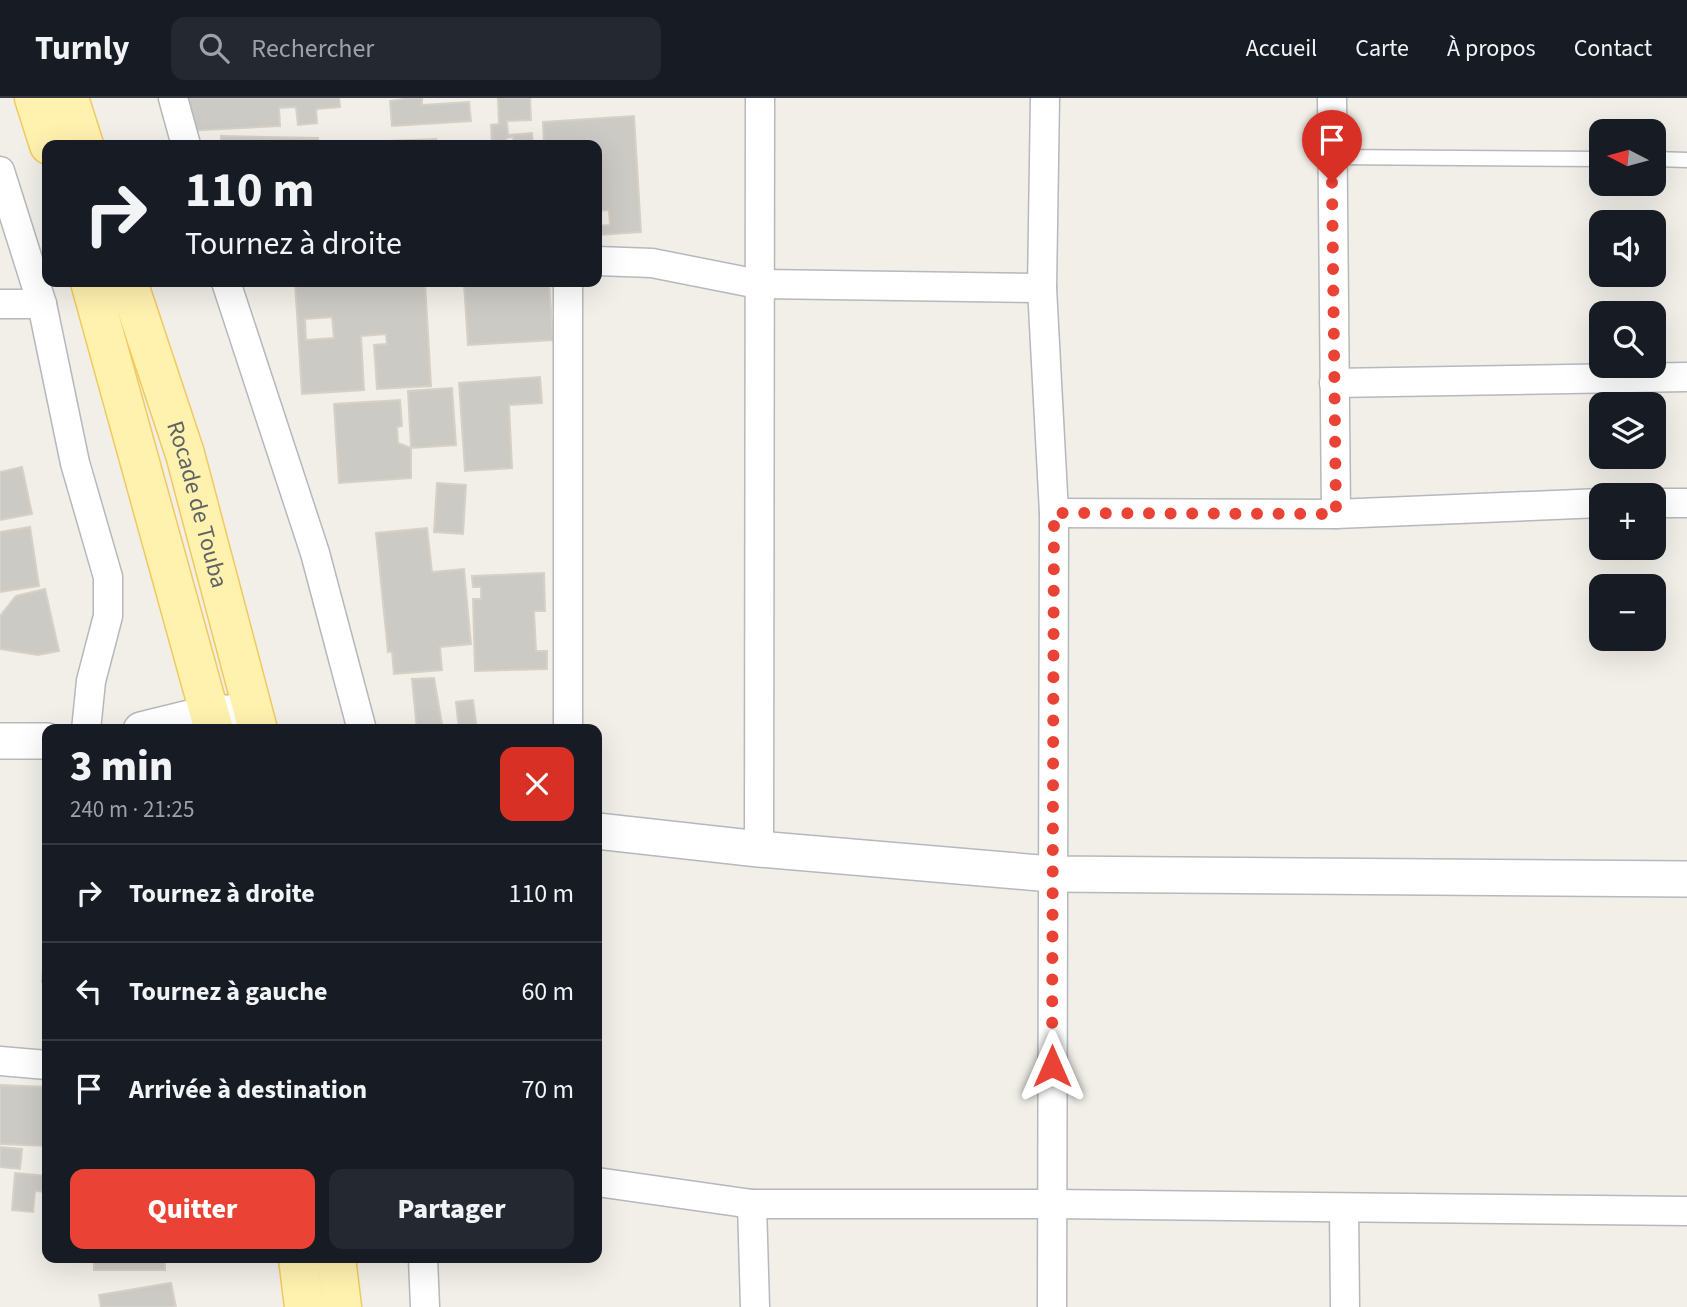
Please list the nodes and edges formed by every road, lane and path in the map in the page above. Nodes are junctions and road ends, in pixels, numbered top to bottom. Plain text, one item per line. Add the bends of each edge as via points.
1 (34, 98) edge
2 (69, 98) edge
3 (173, 98) edge
4 (760, 98) edge
5 (1045, 98) edge
6 (1332, 98) edge
7 (47, 140) edge
8 (82, 140) edge
9 (185, 140) edge
10 (1332, 157) junction
11 (1589, 159) edge
12 (1666, 159) edge
13 (1687, 160) edge
14 (0, 171) edge
15 (602, 261) edge
16 (758, 284) junction
17 (91, 287) edge
18 (130, 287) edge
19 (228, 287) edge
20 (568, 287) edge
21 (1042, 288) junction
22 (42, 303) junction
23 (0, 304) edge
24 (1687, 377) edge
25 (1334, 383) junction
26 (1687, 502) edge
27 (1589, 503) edge
28 (1666, 503) edge
29 (1054, 513) junction
30 (1336, 514) junction
31 (212, 722) edge
32 (256, 722) edge
33 (87, 724) edge
34 (194, 724) edge
35 (360, 724) edge
36 (568, 724) edge
37 (0, 741) edge
38 (42, 741) edge
39 (602, 832) edge
40 (760, 849) junction
41 (1051, 874) junction
42 (1687, 879) edge
43 (0, 1061) edge
44 (42, 1065) edge
45 (602, 1183) edge
46 (1052, 1203) junction
47 (752, 1204) junction
48 (1343, 1209) junction
49 (1687, 1211) edge
50 (299, 1263) edge
51 (337, 1263) edge
52 (423, 1263) edge
53 (303, 1307) edge
54 (342, 1307) edge
55 (425, 1307) edge
56 (755, 1307) edge
57 (1052, 1307) edge
58 (1345, 1307) edge

1 - 7 main road
2 - 8 main road
3 - 9 street
4 - 16 street
5 - 21 street
6 - 10 street
10 - 11 lane
10 - 25 street
12 - 13 lane
14 - 22 street
15 - 16 street via 652,263
16 - 21 street
16 - 40 street
17 - 31 main road, Rocade de Touba
18 - 32 main road, Rocade de Touba via 185,454
19 - 35 street via 315,553
20 - 36 street
21 - 29 street
22 - 23 street
22 - 33 street via 75,463 110,588
24 - 25 street
25 - 30 street
26 - 28 street
27 - 30 street
29 - 30 street
29 - 41 street
31 - 32 street
31 - 34 street
37 - 38 street
39 - 40 street
40 - 41 street
41 - 42 street
41 - 46 street
43 - 44 street
45 - 47 street
46 - 47 street
46 - 48 street
46 - 57 street
47 - 56 street
48 - 49 street
48 - 58 street
50 - 53 main road
51 - 54 main road
52 - 55 street

